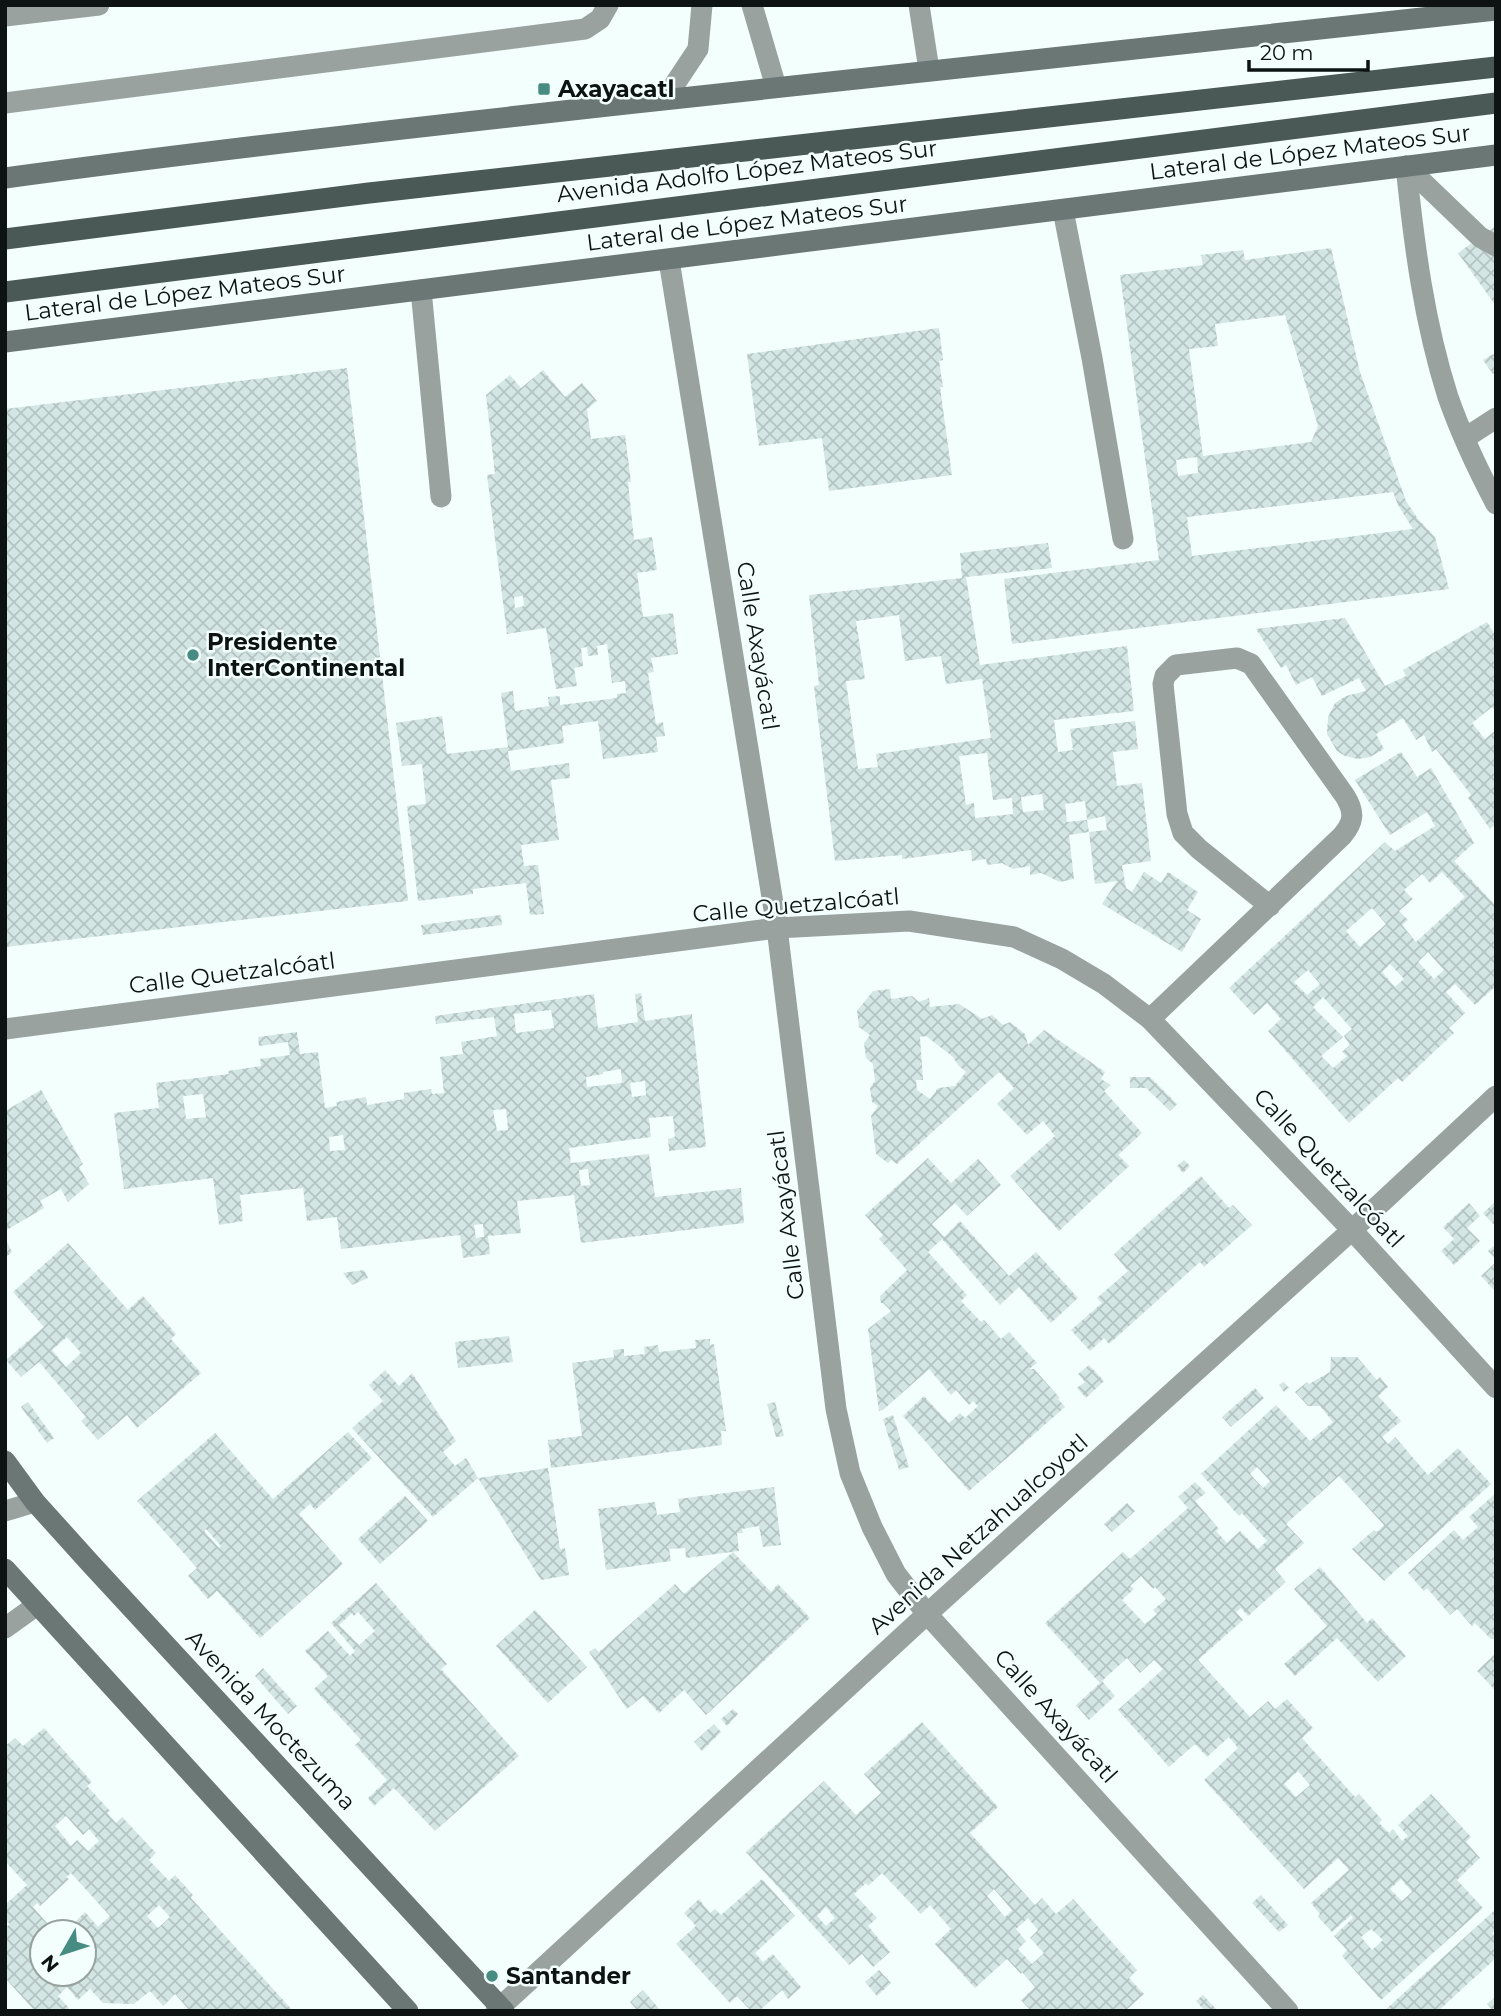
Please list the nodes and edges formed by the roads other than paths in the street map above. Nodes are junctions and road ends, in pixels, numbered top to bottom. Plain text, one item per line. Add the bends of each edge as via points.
1 (99, 5) edge
2 (608, 5) edge
3 (702, 5) edge
4 (752, 5) edge
5 (919, 5) edge
6 (71, 7) edge
7 (1457, 10) edge
8 (1496, 10) edge
9 (5, 16) edge
10 (1496, 67) edge
11 (929, 70) junction
12 (776, 87) junction
13 (665, 99) junction
14 (5, 103) edge
15 (1496, 103) edge
16 (1496, 155) edge
17 (1406, 166) junction
18 (5, 178) edge
19 (1063, 210) junction
20 (5, 239) edge
21 (1496, 246) edge
22 (669, 260) junction
23 (421, 290) junction
24 (5, 292) edge
25 (5, 342) edge
26 (1496, 418) edge
27 (1465, 438) junction
28 (441, 497) dead end
29 (1496, 505) edge
30 (1124, 539) dead end
31 (1270, 906) junction
32 (778, 928) junction
33 (1150, 1019) junction
34 (5, 1029) edge
35 (1496, 1097) edge
36 (1352, 1230) junction
37 (1496, 1388) edge
38 (5, 1461) edge
39 (35, 1502) junction
40 (5, 1511) edge
41 (5, 1569) edge
42 (37, 1605) junction
43 (927, 1614) junction
44 (5, 1628) edge
45 (500, 2009) edge
46 (408, 2011) edge
47 (1288, 2011) edge

1 - 6 street
2 - 14 street via 600,19 586,29
3 - 13 street via 698,49
4 - 12 street
5 - 11 street
6 - 9 street
7 - 8 main road
7 - 11 main road
10 - 20 main road, Avenida Adolfo López Mateos Sur via 369,193
11 - 12 main road
12 - 13 main road
13 - 18 main road
15 - 24 main road, Avenida Adolfo López Mateos Sur
16 - 17 main road, Lateral de López Mateos Sur
17 - 19 main road, Lateral de López Mateos Sur
17 - 21 street via 1480,237
17 - 27 street via 1428,320 1448,398
19 - 22 main road, Lateral de López Mateos Sur
19 - 30 street
22 - 23 main road, Lateral de López Mateos Sur
22 - 32 street, Calle Axayácatl
23 - 25 main road, Lateral de López Mateos Sur
23 - 28 street
26 - 27 street
27 - 29 street
31 - 31 street via 1342,836 1354,816 1351,806 1251,664 1237,658 1176,665 1163,684 1183,834
31 - 33 street
32 - 33 street, Calle Quetzalcóatl via 909,920 1014,937 1083,971
32 - 34 street, Calle Quetzalcóatl
32 - 43 street, Calle Axayácatl via 836,1409 850,1473 872,1527 896,1574
33 - 36 street, Calle Quetzalcóatl
35 - 36 street, Avenida Netzahualcoyotl
36 - 37 street, Calle Quetzalcóatl
36 - 43 street, Avenida Netzahualcoyotl
38 - 39 main road, Avenida Moctezuma
39 - 40 street
39 - 45 main road, Avenida Moctezuma
41 - 42 main road
42 - 44 street
42 - 46 main road
43 - 45 street, Avenida Netzahualcoyotl
43 - 47 street, Calle Axayácatl

